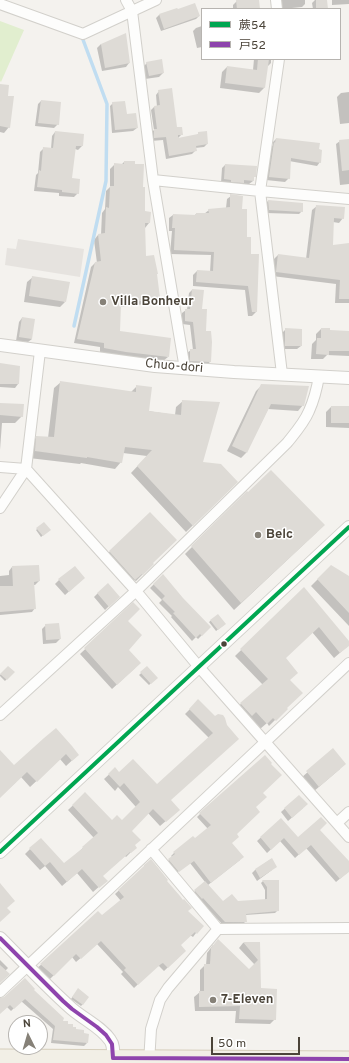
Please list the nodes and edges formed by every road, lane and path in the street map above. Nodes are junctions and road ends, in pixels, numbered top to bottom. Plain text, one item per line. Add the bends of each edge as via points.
1 (126, 0) edge
2 (156, 0) edge
3 (0, 4) edge
4 (132, 11) junction
5 (279, 60) edge
6 (153, 180) junction
7 (260, 191) junction
8 (349, 200) edge
9 (0, 346) edge
10 (40, 351) junction
11 (185, 369) junction
12 (282, 374) junction
13 (320, 376) junction
14 (349, 378) edge
15 (0, 467) edge
16 (26, 469) junction
17 (0, 508) edge
18 (349, 527) edge
19 (136, 591) junction
20 (349, 663) edge
21 (199, 667) junction
22 (0, 700) edge
23 (3, 712) edge
24 (265, 742) junction
25 (349, 812) edge
26 (337, 823) junction
27 (349, 837) edge
28 (151, 849) junction
29 (0, 852) edge
30 (218, 928) junction
31 (349, 928) edge
32 (0, 938) edge
33 (27, 966) junction
34 (0, 992) edge
35 (0, 1057) edge
36 (113, 1058) junction
37 (349, 1059) edge
38 (149, 1060) edge

1 - 4 street
2 - 4 street
3 - 4 street via 84,34
4 - 6 street
5 - 7 street
6 - 7 street
6 - 11 street
7 - 8 street
7 - 12 street
9 - 10 street, Chuo-dori
10 - 11 street, Chuo-dori
10 - 16 street
11 - 12 street, Chuo-dori
12 - 13 street, Chuo-dori
13 - 14 street, Chuo-dori
13 - 19 street via 309,412 287,443
15 - 16 street
16 - 17 street
16 - 19 street
18 - 21 street
19 - 21 street
19 - 23 street
20 - 24 street
21 - 24 street
21 - 29 street
22 - 23 street
24 - 26 street
24 - 28 street
25 - 26 street
26 - 27 street
28 - 30 street
28 - 33 street
30 - 31 street
30 - 38 street via 160,1000 151,1029
32 - 33 street
33 - 34 street
33 - 36 street via 48,988 104,1032 112,1042
35 - 36 main road
36 - 38 main road
37 - 38 main road

